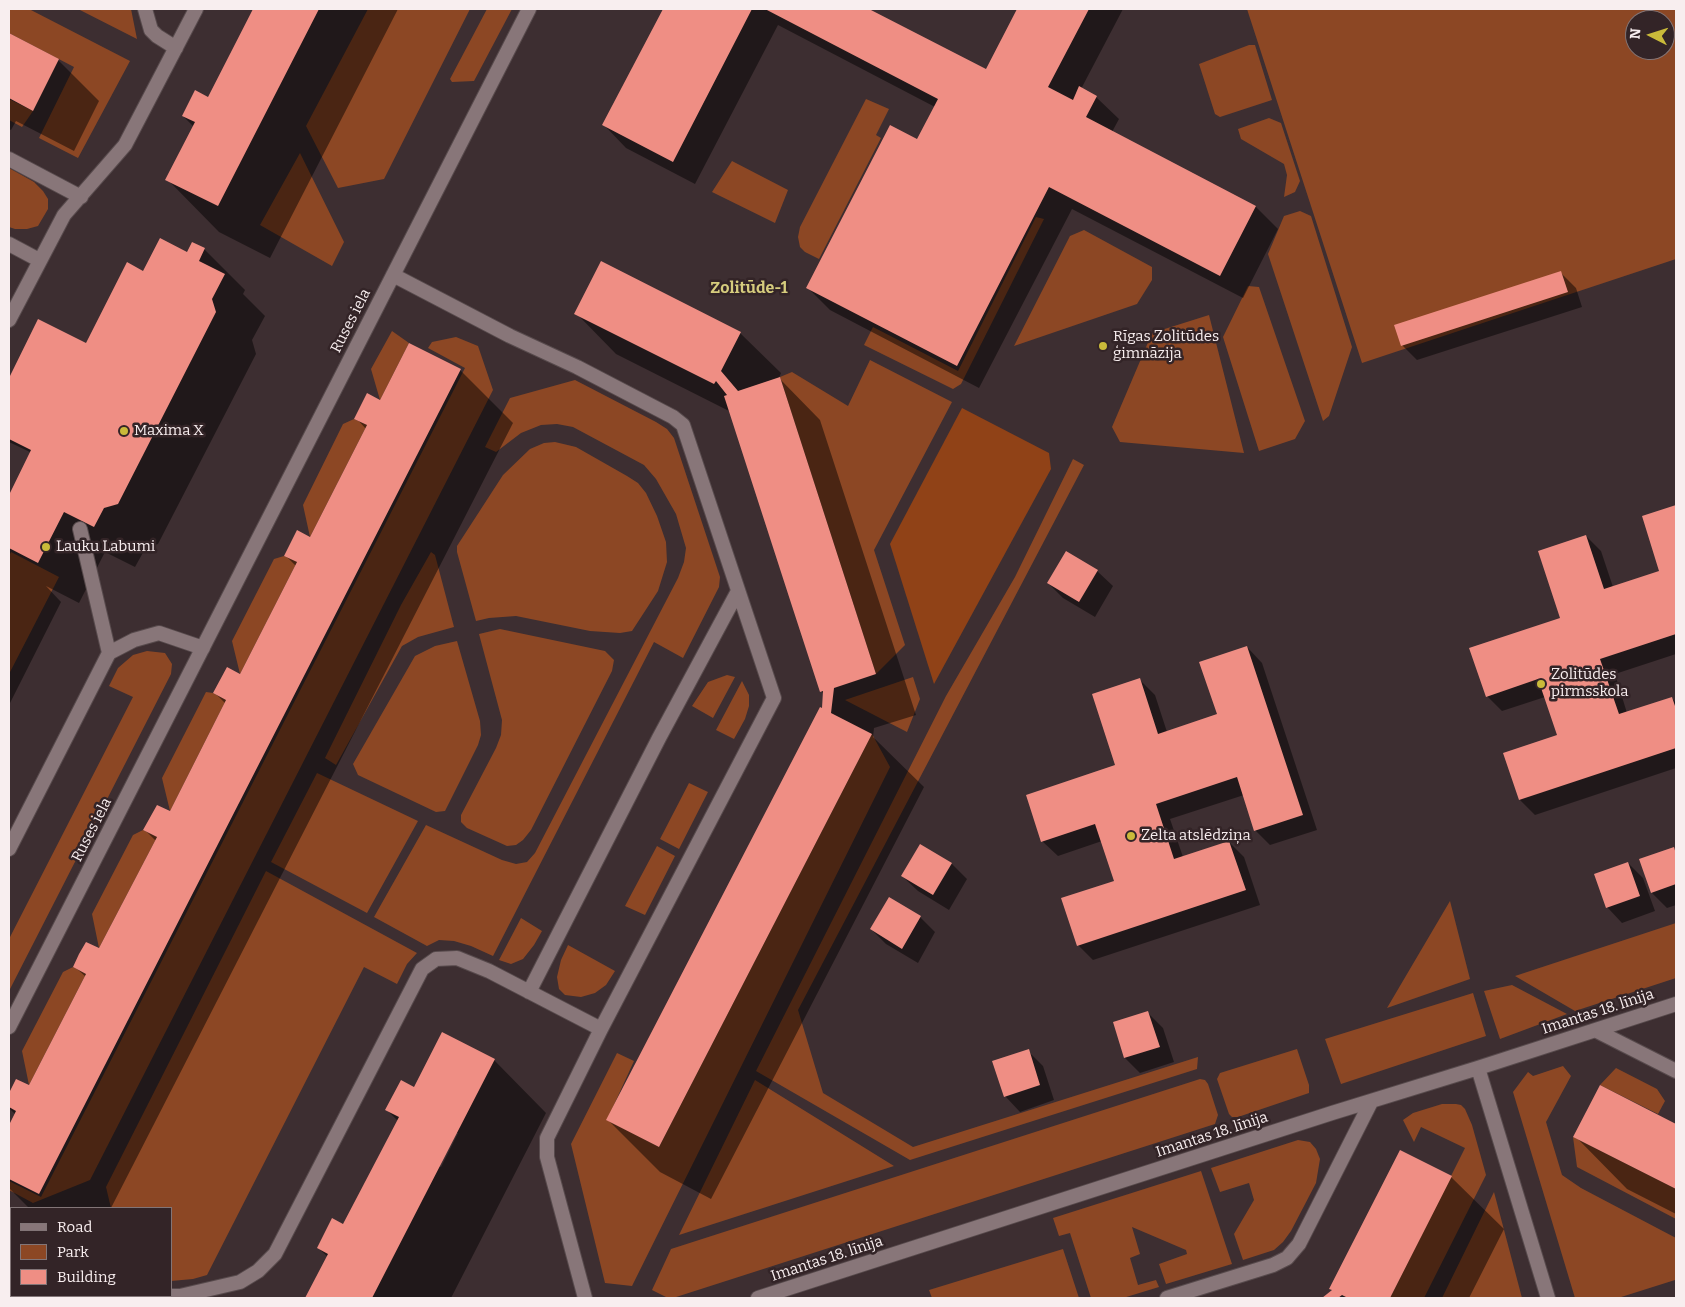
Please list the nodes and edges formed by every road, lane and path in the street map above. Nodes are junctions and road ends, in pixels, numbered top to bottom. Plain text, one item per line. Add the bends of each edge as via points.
1 (145, 9) edge
2 (196, 9) edge
3 (529, 9) edge
4 (176, 48) junction
5 (9, 159) edge
6 (81, 197) junction
7 (9, 244) edge
8 (39, 260) junction
9 (393, 275) junction
10 (9, 320) edge
11 (80, 529) dead end
12 (738, 591) junction
13 (203, 648) junction
14 (109, 653) junction
15 (9, 848) edge
16 (529, 992) junction
17 (1676, 1004) edge
18 (9, 1027) edge
19 (601, 1029) junction
20 (1596, 1031) junction
21 (1478, 1068) junction
22 (1676, 1071) edge
23 (1371, 1102) junction
24 (172, 1296) edge
25 (585, 1298) edge
26 (758, 1298) edge
27 (1167, 1298) edge
28 (1548, 1298) edge

1 - 4 street via 151,30
2 - 4 street
3 - 9 street, Ruses iela
4 - 6 street via 126,145
5 - 6 street
6 - 8 street via 64,215
7 - 8 street
8 - 10 street
9 - 12 street via 577,367 683,425
9 - 13 street, Ruses iela
11 - 14 street
12 - 16 street
12 - 19 street via 774,698
13 - 14 street via 160,633 134,640
13 - 18 street, Ruses iela
14 - 15 street
16 - 19 street
16 - 24 street via 457,958 436,959 422,969 275,1254 258,1271 240,1282
17 - 20 street, Imantas 18. līnija
19 - 25 street via 550,1128 546,1147
20 - 21 street, Imantas 18. līnija
20 - 22 street
21 - 23 street, Imantas 18. līnija
21 - 28 street
23 - 26 street, Imantas 18. līnija
23 - 27 street via 1299,1244 1288,1258

